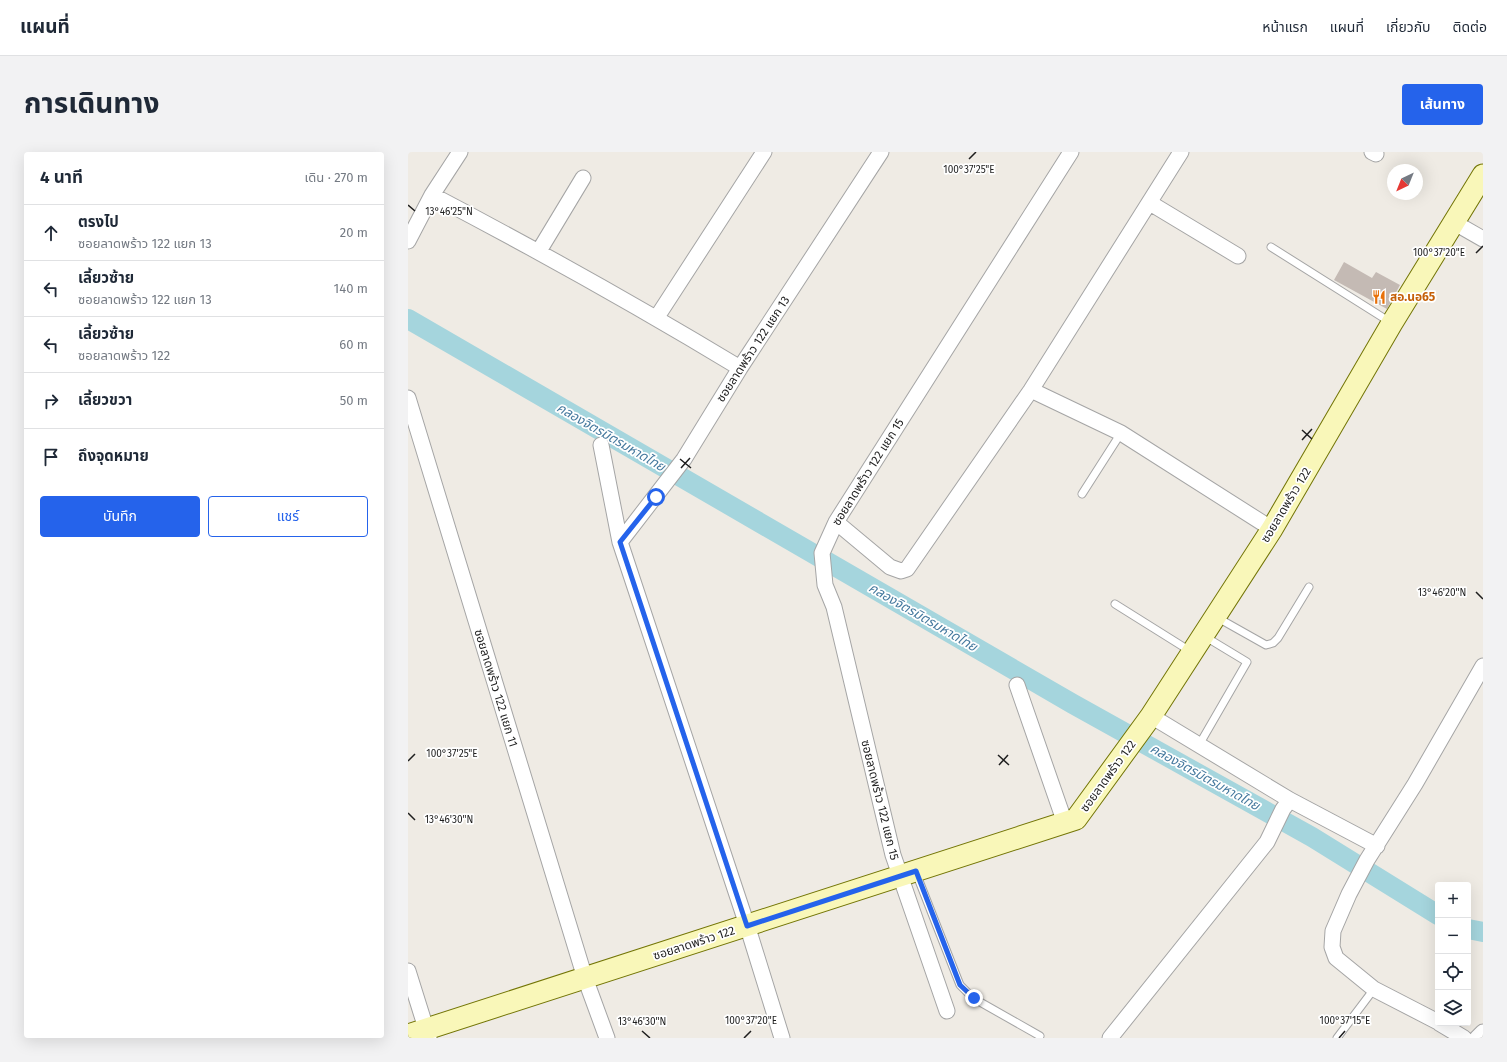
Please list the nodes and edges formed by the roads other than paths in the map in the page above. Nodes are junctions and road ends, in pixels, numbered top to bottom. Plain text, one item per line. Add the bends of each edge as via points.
1 (460, 152) edge
2 (764, 152) edge
3 (882, 152) edge
4 (1071, 152) edge
5 (1181, 152) edge
6 (1483, 175) edge
7 (583, 178) dead end
8 (432, 195) junction
9 (1150, 203) junction
10 (1455, 223) junction
11 (410, 233) edge
12 (1483, 239) edge
13 (1271, 247) dead end
14 (540, 251) junction
15 (1238, 256) dead end
16 (657, 317) junction
17 (1392, 323) junction
18 (740, 368) junction
19 (1031, 390) junction
20 (408, 398) edge
21 (1122, 433) junction
22 (601, 445) dead end
23 (1082, 494) dead end
24 (836, 522) junction
25 (1272, 529) junction
26 (620, 542) junction
27 (1309, 587) dead end
28 (1115, 604) dead end
29 (1216, 617) junction
30 (1199, 645) junction
31 (1483, 666) edge
32 (1017, 685) dead end
33 (1151, 716) junction
34 (1199, 745) junction
35 (1286, 804) junction
36 (1065, 823) junction
37 (1377, 846) junction
38 (908, 874) junction
39 (747, 926) junction
40 (408, 971) edge
41 (584, 978) junction
42 (1374, 989) junction
43 (947, 1011) dead end
44 (1435, 1021) edge
45 (1443, 1026) edge
46 (1483, 1032) edge
47 (421, 1034) edge
48 (1040, 1036) dead end
49 (607, 1038) edge
50 (782, 1038) edge
51 (1110, 1038) edge
52 (1337, 1038) edge
53 (1464, 1038) edge
54 (1478, 1038) edge

1 - 8 street
2 - 16 street
3 - 18 street, ซอยลาดพร้าว 122 แยก 13
4 - 24 street, ซอยลาดพร้าว 122 แยก 15
5 - 9 street
6 - 10 street, ซอยลาดพร้าว 122
7 - 14 street
8 - 11 street
8 - 14 street
9 - 15 street
9 - 19 street
10 - 12 street
10 - 17 street, ซอยลาดพร้าว 122
13 - 17 lane
14 - 16 street
16 - 18 street
17 - 25 street, ซอยลาดพร้าว 122
18 - 26 street, ซอยลาดพร้าว 122 แยก 13 via 684,459
19 - 21 street
19 - 24 street via 907,569 901,571 890,567
20 - 41 street, ซอยลาดพร้าว 122 แยก 11
21 - 23 lane
21 - 25 street
22 - 26 street
24 - 38 street, ซอยลาดพร้าว 122 แยก 15 via 822,553 825,585 834,607 891,848
25 - 29 street, ซอยลาดพร้าว 122
26 - 39 street
27 - 29 lane via 1273,643 1266,645
28 - 30 lane
29 - 30 street, ซอยลาดพร้าว 122
30 - 33 street, ซอยลาดพร้าว 122
30 - 34 lane via 1247,662
31 - 37 street
32 - 36 street
33 - 34 street
33 - 36 street, ซอยลาดพร้าว 122 via 1076,820
34 - 35 street
35 - 37 street
35 - 51 street via 1267,842
36 - 38 street, ซอยลาดพร้าว 122
37 - 42 street via 1349,894 1333,931 1332,948 1336,958
38 - 39 street, ซอยลาดพร้าว 122
38 - 43 street, ซอยลาดพร้าว 122 แยก 15
38 - 48 lane via 960,985 974,998
39 - 41 street, ซอยลาดพร้าว 122
39 - 50 street
40 - 47 street
41 - 47 street, ซอยลาดพร้าว 122
41 - 49 street, ซอยลาดพร้าว 122 แยก 11
42 - 44 street
42 - 52 lane
45 - 53 street
46 - 54 street

